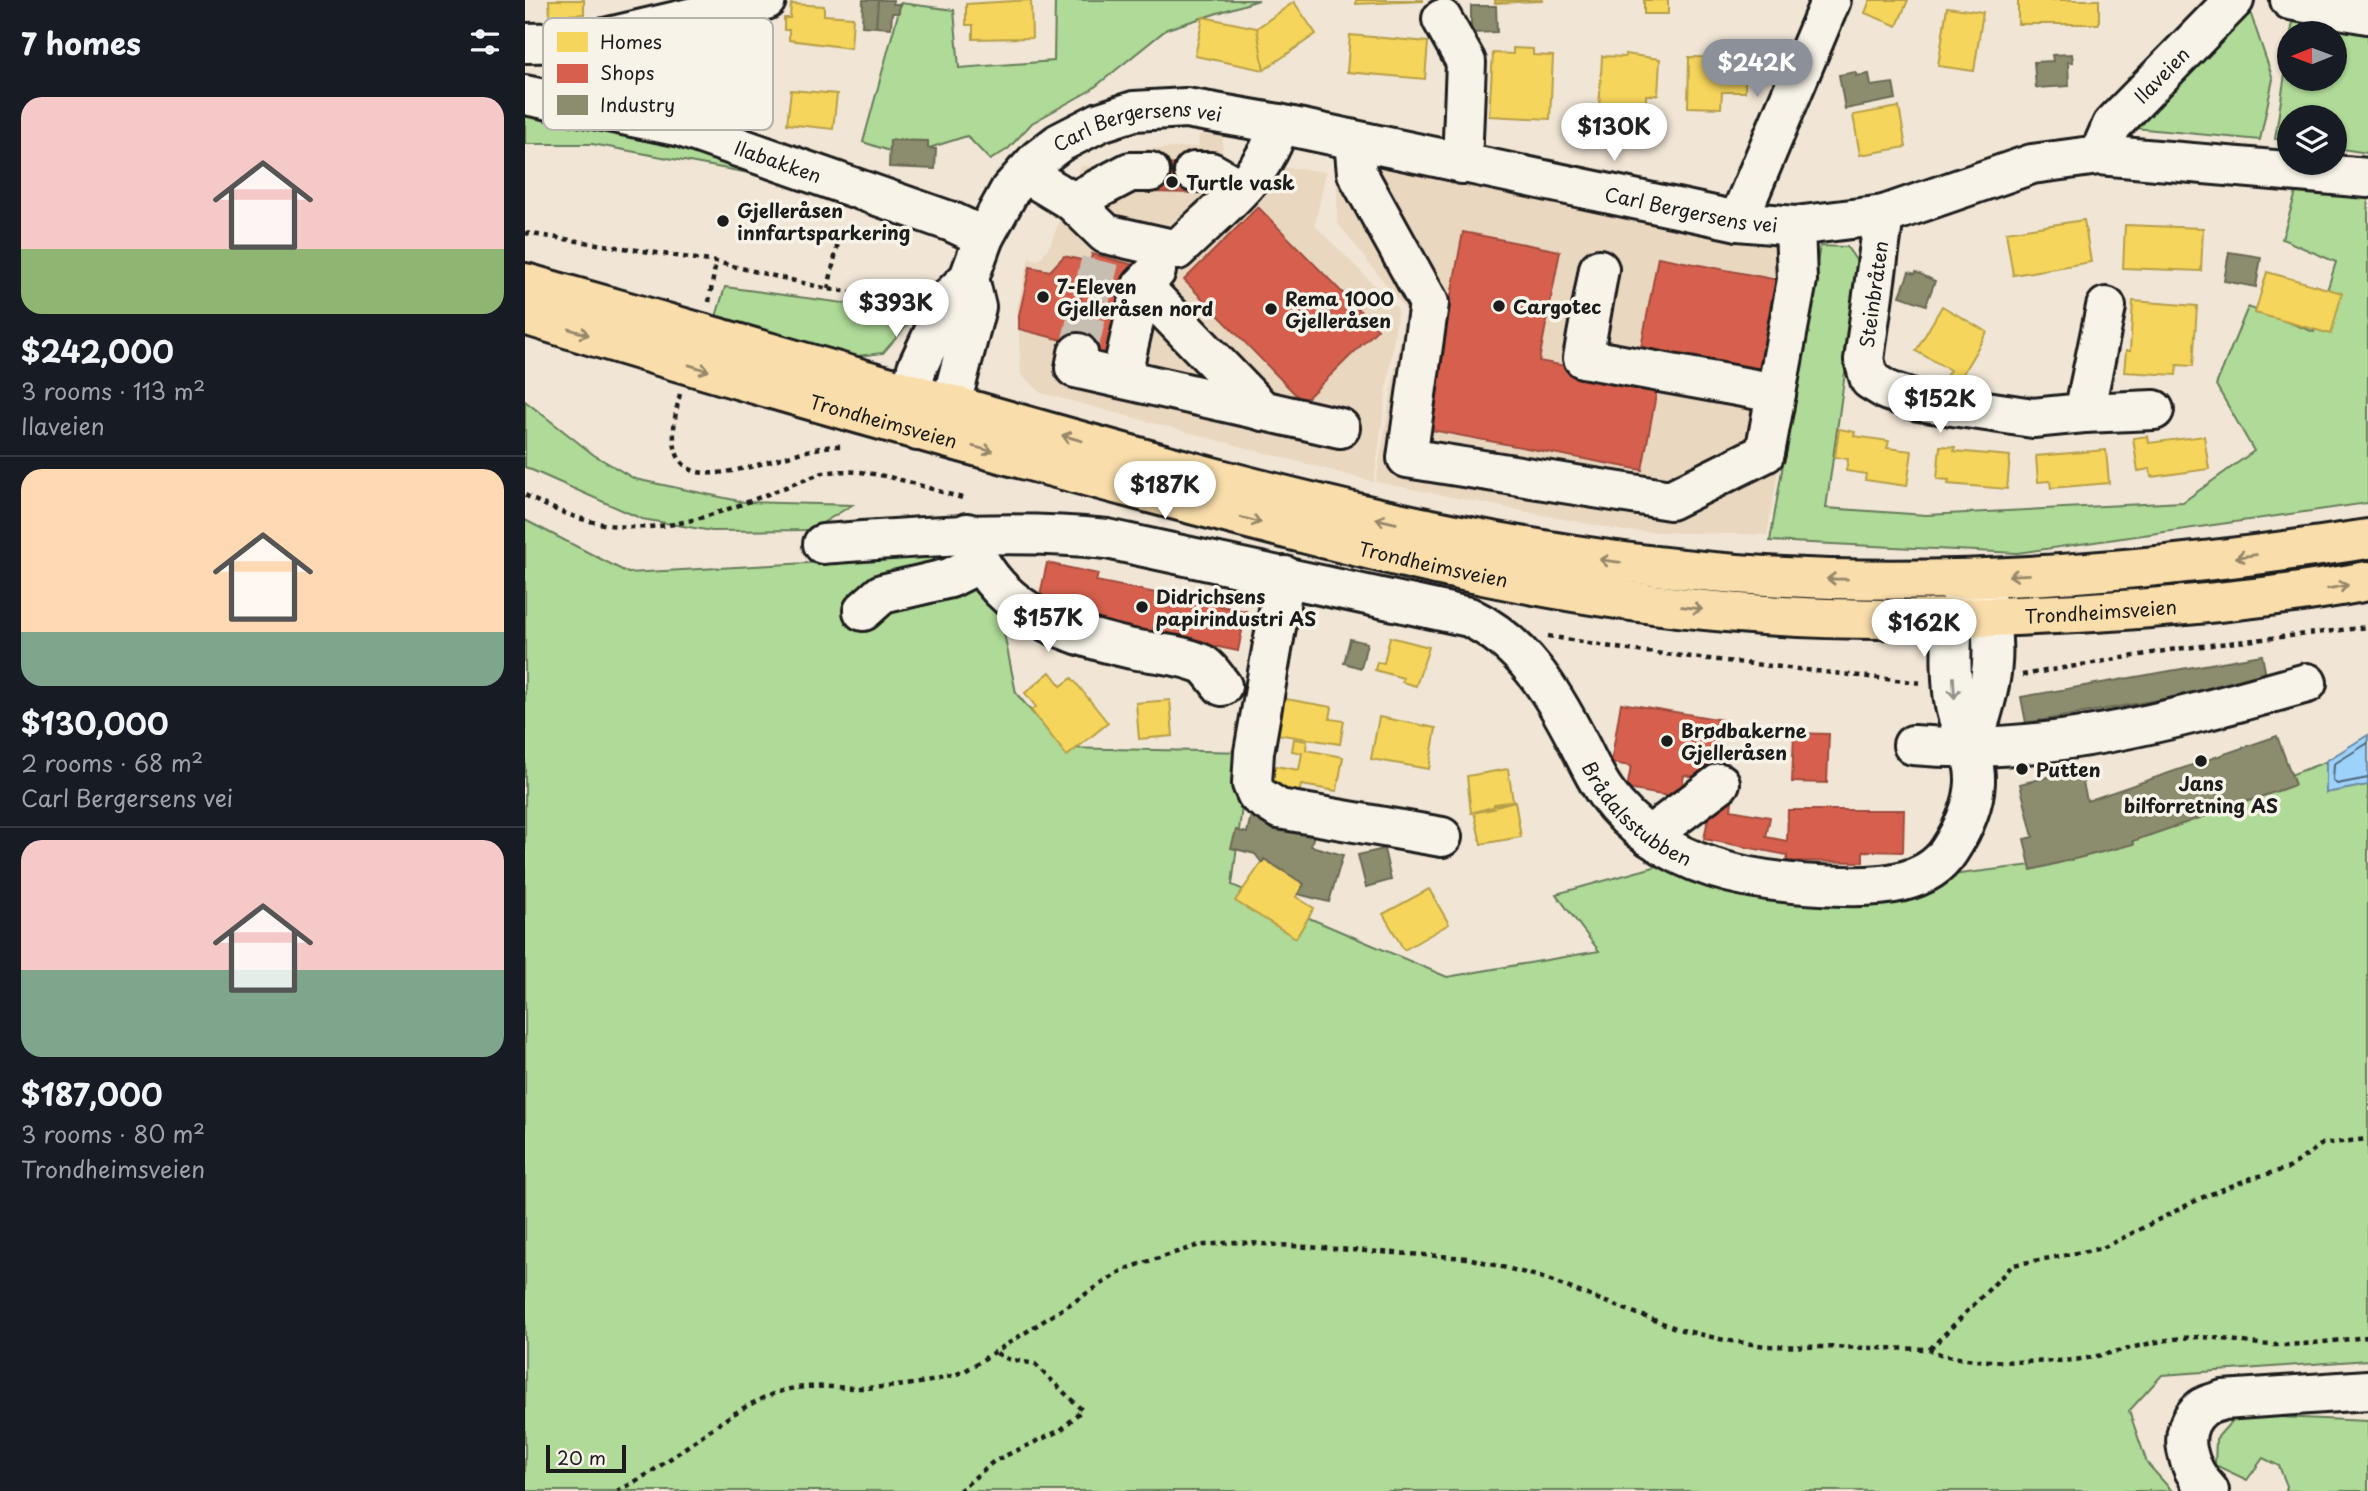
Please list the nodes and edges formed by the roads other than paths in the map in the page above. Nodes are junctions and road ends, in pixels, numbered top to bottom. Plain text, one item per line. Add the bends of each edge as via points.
1 (766, 0) edge
2 (1831, 0) edge
3 (2234, 0) edge
4 (2290, 0) edge
5 (2368, 15) edge
6 (690, 18) edge
7 (1442, 19) dead end
8 (525, 43) edge
9 (543, 43) edge
10 (525, 95) edge
11 (543, 99) edge
12 (1279, 124) junction
13 (690, 130) edge
14 (1354, 141) junction
15 (2099, 155) junction
16 (1462, 164) junction
17 (1140, 172) dead end
18 (1025, 173) junction
19 (2368, 178) edge
20 (1073, 202) junction
21 (1884, 215) junction
22 (1738, 221) junction
23 (1795, 226) junction
24 (984, 237) junction
25 (1177, 250) junction
26 (1599, 269) dead end
27 (525, 283) edge
28 (1142, 286) junction
29 (958, 291) junction
30 (2106, 307) dead end
31 (525, 315) edge
32 (1079, 353) dead end
33 (1121, 378) junction
34 (911, 392) junction
35 (1776, 393) junction
36 (951, 404) junction
37 (2154, 410) dead end
38 (1263, 411) junction
39 (2084, 413) junction
40 (1340, 428) dead end
41 (918, 431) junction
42 (2368, 539) edge
43 (824, 544) dead end
44 (972, 548) junction
45 (1285, 576) junction
46 (1979, 578) junction
47 (2368, 581) edge
48 (863, 611) dead end
49 (1992, 617) junction
50 (1954, 619) junction
51 (2308, 683) dead end
52 (1222, 686) dead end
53 (1913, 745) dead end
54 (1970, 749) junction
55 (1720, 783) dead end
56 (1649, 836) junction
57 (1442, 837) dead end
58 (2368, 1390) edge
59 (2209, 1491) edge

1 - 6 street
2 - 22 street
3 - 15 street, Ilaveien via 2112,125
4 - 5 street
7 - 16 street via 1466,62
8 - 9 street
10 - 11 street, Ilabakken
12 - 14 street, Carl Bergersens vei
12 - 18 street, Carl Bergersens vei via 1186,108 1135,111 1078,132
12 - 25 street via 1274,145 1260,169 1215,178
13 - 24 street, Ilabakken
14 - 16 street, Carl Bergersens vei
14 - 35 street via 1357,173 1429,303 1407,458 1669,500 1765,453
15 - 19 street, Carl Bergersens vei
15 - 21 street, Carl Bergersens vei via 2032,164
16 - 22 street, Carl Bergersens vei
17 - 20 street
18 - 20 street
18 - 24 street, Carl Bergersens vei
20 - 25 street via 1104,245
21 - 23 street, Carl Bergersens vei
21 - 39 street, Steinbråten via 1864,360 1870,380 1919,401 2033,418
22 - 23 street, Carl Bergersens vei
23 - 35 street via 1797,279
24 - 29 street, Carl Bergersens vei
25 - 28 street
26 - 35 street via 1583,358
27 - 34 highway, Trondheimsveien
28 - 33 street
28 - 38 street
29 - 34 street, Carl Bergersens vei via 916,368
29 - 36 street, Carl Bergersens vei via 976,307
30 - 39 street
31 -> 41 highway, Trondheimsveien
32 - 33 street via 1075,368
33 - 38 street
34 - 36 highway, Trondheimsveien
34 - 41 street, Carl Bergersens vei
36 - 41 street
46 -> 36 highway, Trondheimsveien via 1856,580 1732,574 1498,544 1283,496
37 - 39 street
38 - 40 street
41 -> 50 highway, Trondheimsveien via 1298,532 1579,592 1738,613 1855,621
42 -> 46 highway, Trondheimsveien via 2201,562
43 - 44 street, Brådalsstubben
44 - 45 street, Brådalsstubben via 1061,534 1107,539
44 - 48 street via 950,578 882,594
44 - 52 street via 1002,592 1051,624 1129,648 1202,663
45 - 56 street, Brådalsstubben via 1469,617 1488,626 1531,664 1605,792
45 - 57 street via 1254,752 1252,784 1257,795 1279,809
46 - 49 street, Brådalsstubben
46 - 50 street
49 -> 47 highway, Trondheimsveien via 2203,604
49 - 50 highway, Trondheimsveien
49 - 54 street, Brådalsstubben via 1994,650 1986,707
50 -> 54 street, Brådalsstubben via 1955,706
51 - 54 street via 2131,727 2018,746
53 - 54 street
54 - 56 street, Brådalsstubben via 1975,782 1962,828 1938,863 1901,882 1843,886 1744,878 1691,863
55 - 56 street
58 - 59 street via 2223,1400 2202,1408 2189,1425 2185,1450 2196,1477

